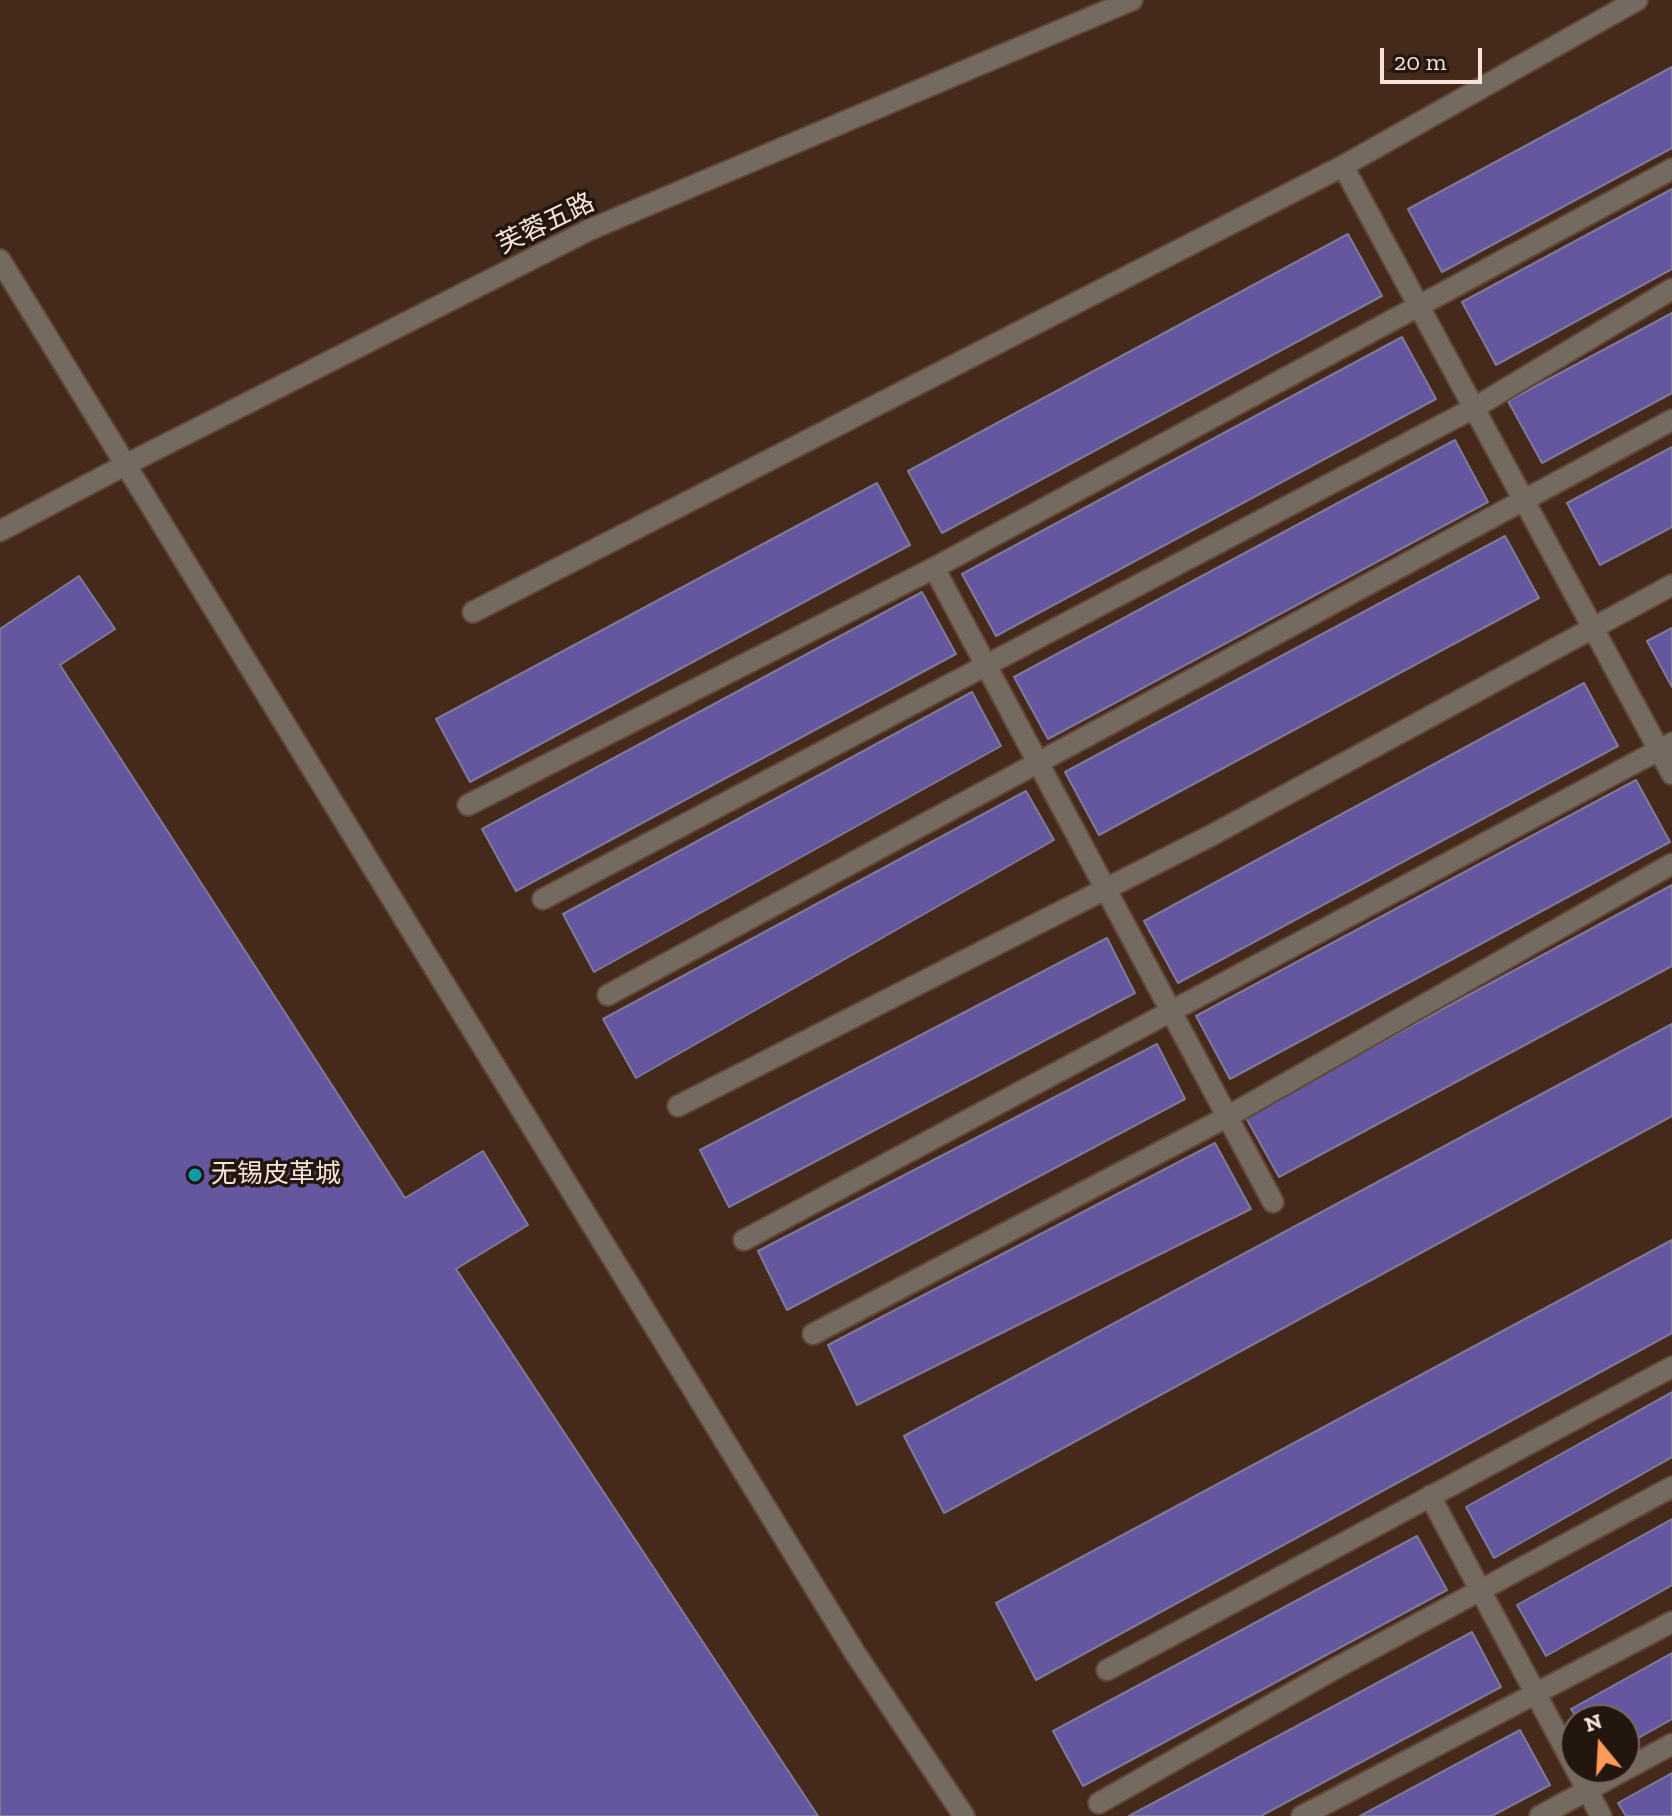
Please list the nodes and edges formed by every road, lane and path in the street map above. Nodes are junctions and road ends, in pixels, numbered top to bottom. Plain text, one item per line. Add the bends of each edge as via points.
1 (1132, 0) edge
2 (1637, 0) edge
3 (1343, 166) junction
4 (1672, 169) edge
5 (0, 260) edge
6 (1672, 289) edge
7 (1418, 305) junction
8 (1474, 408) junction
9 (1672, 420) edge
10 (127, 464) junction
11 (1522, 499) junction
12 (0, 531) edge
13 (934, 568) junction
14 (1672, 585) edge
15 (473, 612) dead end
16 (1592, 629) junction
17 (987, 666) junction
18 (1665, 746) edge
19 (1038, 762) junction
20 (1672, 774) edge
21 (468, 805) dead end
22 (1672, 864) edge
23 (1106, 889) junction
24 (543, 899) dead end
25 (608, 995) dead end
26 (1171, 1011) junction
27 (678, 1106) dead end
28 (1227, 1117) junction
29 (1273, 1202) dead end
30 (744, 1240) dead end
31 (813, 1334) dead end
32 (1672, 1367) edge
33 (1672, 1487) edge
34 (1430, 1496) junction
35 (1480, 1590) junction
36 (1672, 1622) edge
37 (1107, 1670) dead end
38 (1536, 1695) junction
39 (1672, 1744) edge
40 (1587, 1791) junction
41 (1099, 1803) dead end
42 (964, 1816) edge
43 (1302, 1816) edge
44 (1540, 1816) edge
45 (1601, 1816) edge

1 - 10 street, 芙蓉五路 via 589,230
2 - 3 street
3 - 7 street
3 - 15 street
4 - 7 street
5 - 10 street
6 - 8 street
7 - 8 street
7 - 13 street
8 - 11 street
8 - 17 street
9 - 11 street
10 - 12 street, 芙蓉五路
10 - 42 street via 847,1640
11 - 16 street
11 - 19 street
13 - 17 street
13 - 21 street
14 - 16 street
16 - 18 street
16 - 23 street
17 - 19 street
17 - 24 street
18 - 20 street
18 - 26 street
19 - 23 street
19 - 25 street
22 - 28 street
23 - 26 street
23 - 27 street
26 - 28 street
26 - 30 street
28 - 29 street
28 - 31 street
32 - 34 street
33 - 35 street
34 - 35 street
34 - 37 street
35 - 38 street
35 - 41 street
36 - 38 street
38 - 40 street
38 - 43 street
39 - 40 street
40 - 44 street
40 - 45 street

